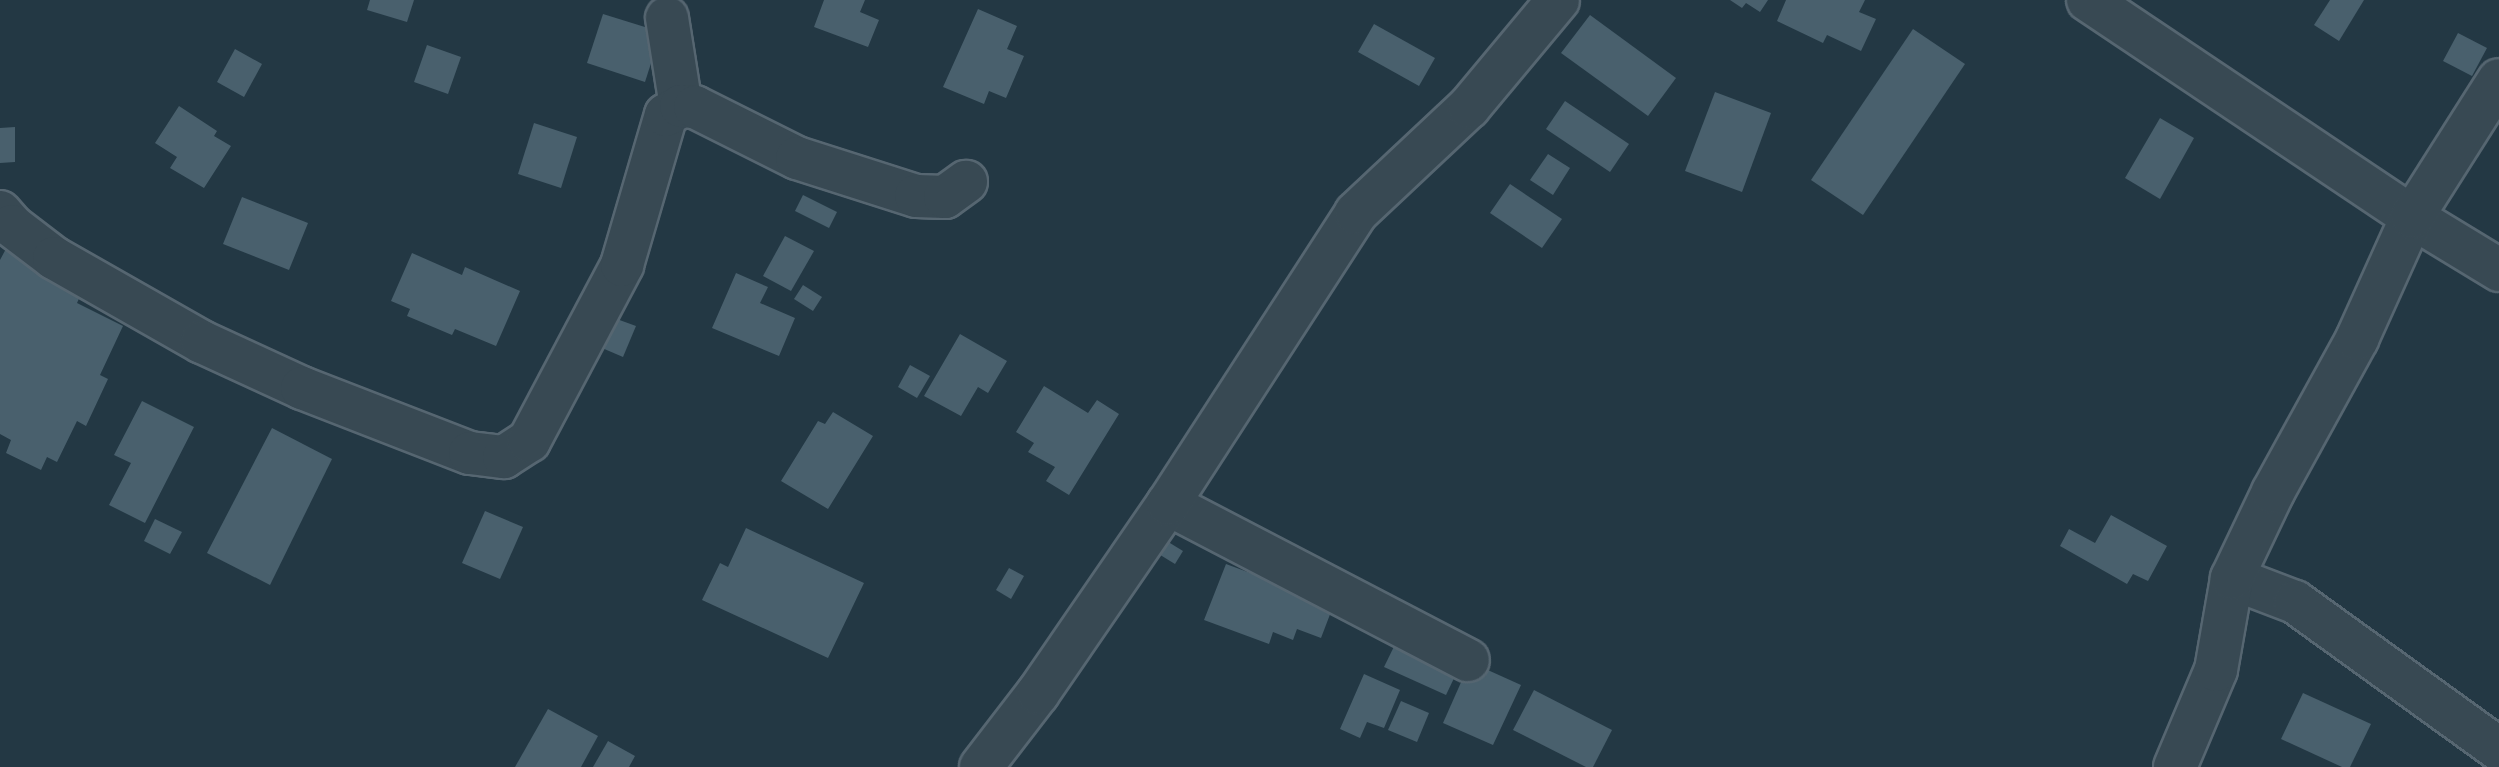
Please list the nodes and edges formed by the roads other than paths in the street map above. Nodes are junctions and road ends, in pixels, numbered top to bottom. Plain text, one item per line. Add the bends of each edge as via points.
1 (1558, 0) edge
2 (2088, 0) edge
3 (667, 18) dead end
4 (2499, 80) edge
5 (681, 106) junction
6 (966, 182) dead end
7 (0, 212) edge
8 (2412, 217) junction
9 (2499, 270) edge
10 (1168, 504) junction
11 (2232, 578) junction
12 (1468, 660) dead end
13 (2499, 749) edge
14 (981, 767) edge
15 (2175, 767) edge

1 - 10 street via 1469,107 1356,213
2 - 8 street
3 - 5 street
4 - 8 street
5 - 6 street via 695,107 797,158 916,196 945,197
5 - 7 street via 666,115 622,265 529,441 504,457 470,453 302,388 202,342 54,258
8 - 9 street
8 - 11 street via 2357,339
10 - 12 street
10 - 14 street
11 - 13 street via 2295,602
11 - 15 street via 2216,670

